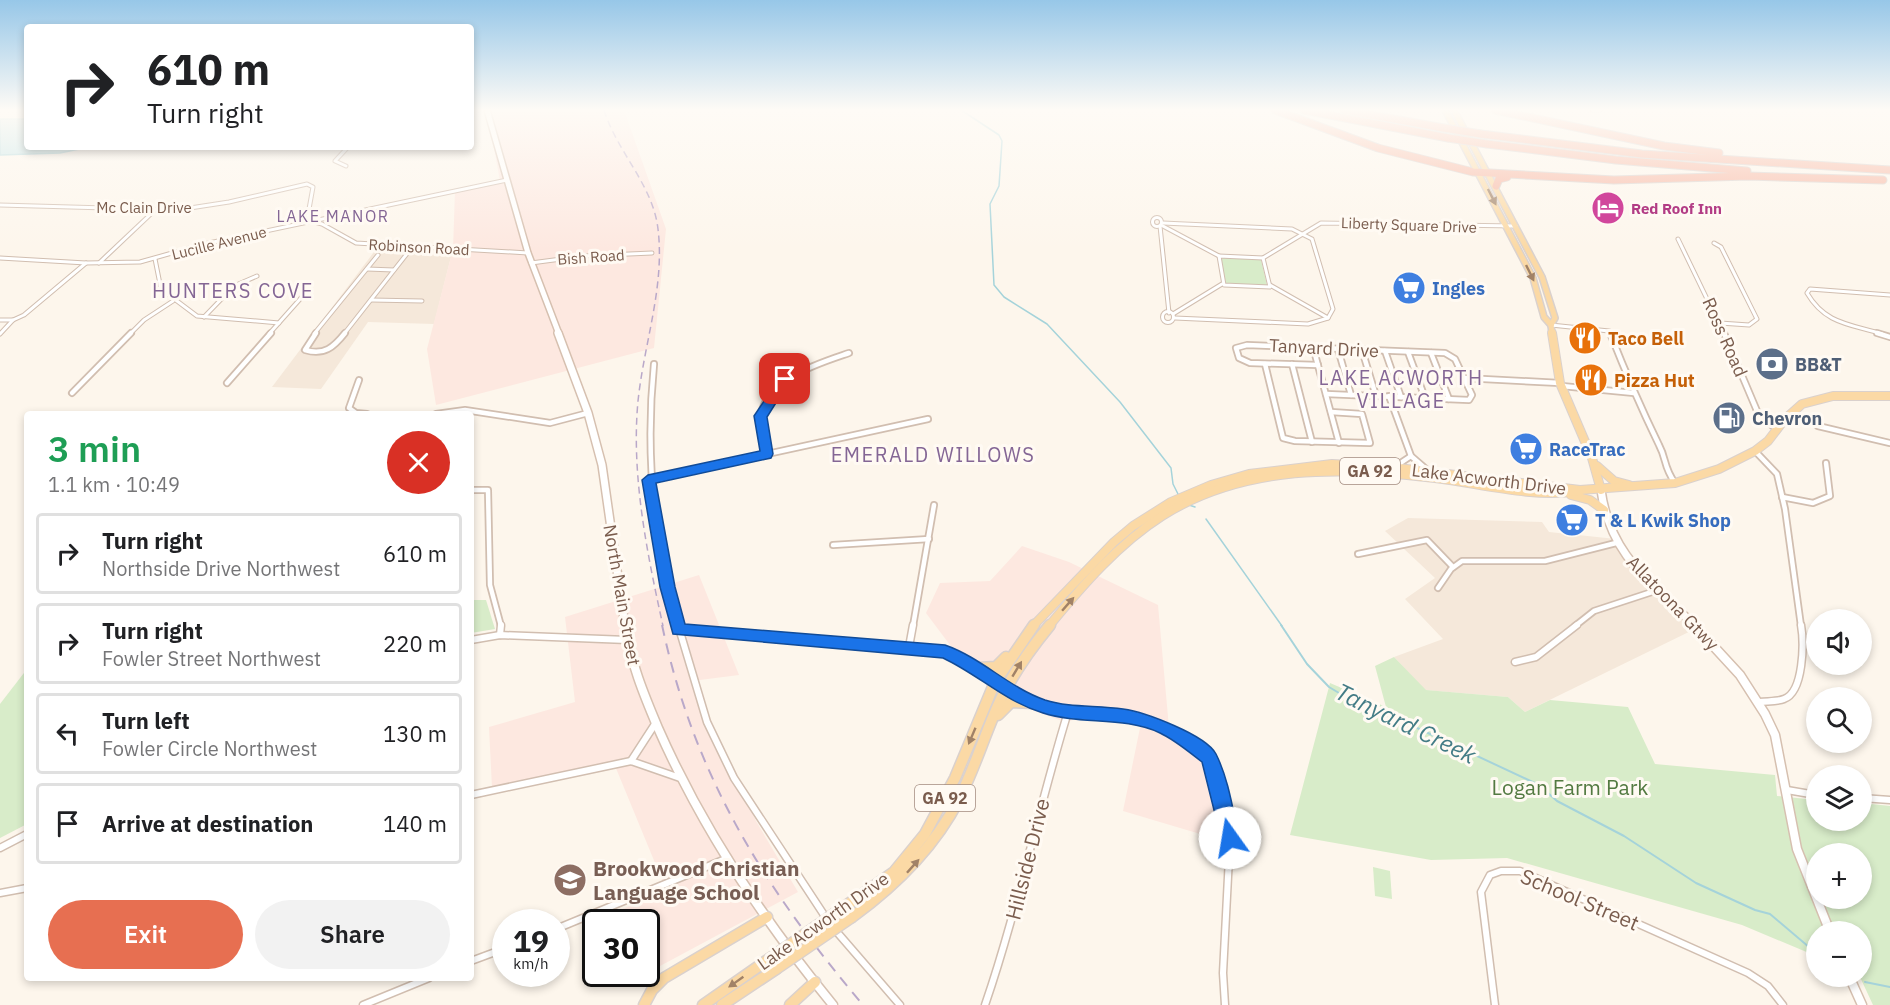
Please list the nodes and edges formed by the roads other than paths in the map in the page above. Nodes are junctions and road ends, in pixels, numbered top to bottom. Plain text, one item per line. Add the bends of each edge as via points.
1 (339, 157) edge
2 (500, 157) edge
3 (1409, 157) edge
4 (1470, 157) edge
5 (1480, 157) edge
6 (1596, 157) edge
7 (1692, 157) edge
8 (1753, 157) edge
9 (346, 166) dead end
10 (1847, 167) junction
11 (1890, 170) edge
12 (1479, 173) junction
13 (1489, 173) junction
14 (1512, 176) junction
15 (507, 180) junction
16 (1886, 180) edge
17 (1496, 186) junction
18 (0, 205) edge
19 (154, 211) junction
20 (317, 221) junction
21 (1161, 224) junction
22 (1506, 225) junction
23 (1516, 226) junction
24 (1304, 232) junction
25 (1678, 239) dead end
26 (1714, 243) dead end
27 (413, 246) junction
28 (528, 253) junction
29 (652, 253) dead end
30 (378, 255) dead end
31 (1219, 256) junction
32 (0, 258) edge
33 (1263, 258) junction
34 (155, 259) junction
35 (86, 263) junction
36 (99, 263) junction
37 (531, 263) junction
38 (368, 269) junction
39 (394, 270) junction
40 (258, 276) dead end
41 (1222, 284) junction
42 (1270, 285) junction
43 (309, 289) dead end
44 (1890, 295) edge
45 (371, 300) junction
46 (173, 301) junction
47 (422, 301) dead end
48 (1172, 315) junction
49 (204, 317) junction
50 (1328, 318) junction
51 (0, 320) edge
52 (13, 321) junction
53 (279, 323) junction
54 (1720, 323) junction
55 (1551, 325) junction
56 (0, 334) edge
57 (1890, 337) edge
58 (1313, 347) junction
59 (1338, 349) junction
60 (1362, 350) junction
61 (1385, 351) junction
62 (1408, 352) junction
63 (849, 353) dead end
64 (1431, 353) junction
65 (654, 364) dead end
66 (1265, 364) junction
67 (1292, 364) junction
68 (1318, 365) junction
69 (1464, 378) junction
70 (359, 380) dead end
71 (227, 383) dead end
72 (1561, 385) junction
73 (72, 393) dead end
74 (1634, 393) junction
75 (1326, 394) junction
76 (1351, 395) junction
77 (1376, 396) junction
78 (1389, 396) junction
79 (1890, 396) edge
80 (1401, 397) junction
81 (1425, 398) junction
82 (1449, 399) junction
83 (353, 411) edge
84 (474, 411) edge
85 (1331, 412) junction
86 (588, 413) junction
87 (928, 419) dead end
88 (1818, 426) dead end
89 (1778, 429) junction
90 (1312, 442) junction
91 (1339, 443) junction
92 (1890, 443) edge
93 (1755, 451) junction
94 (767, 454) junction
95 (1411, 456) junction
96 (1593, 461) junction
97 (1826, 463) dead end
98 (1390, 467) junction
99 (1432, 472) junction
100 (648, 480) junction
101 (1675, 483) junction
102 (1213, 487) junction
103 (1643, 487) junction
104 (474, 490) edge
105 (1580, 490) junction
106 (1601, 490) junction
107 (1566, 494) junction
108 (1782, 497) junction
109 (934, 505) dead end
110 (1604, 510) junction
111 (1156, 515) junction
112 (929, 539) junction
113 (1616, 543) junction
114 (833, 545) dead end
115 (1358, 554) dead end
116 (1453, 567) junction
117 (1438, 588) dead end
118 (1658, 590) junction
119 (679, 630) junction
120 (501, 635) junction
121 (474, 640) edge
122 (627, 640) junction
123 (909, 647) junction
124 (1016, 648) junction
125 (1515, 662) dead end
126 (978, 668) junction
127 (995, 682) junction
128 (1006, 690) junction
129 (1760, 702) junction
130 (1035, 703) junction
131 (1068, 712) junction
132 (655, 724) junction
133 (991, 724) junction
134 (631, 760) junction
135 (680, 778) junction
136 (1784, 790) junction
137 (1806, 793) edge
138 (474, 794) edge
139 (1872, 799) edge
140 (1890, 800) edge
141 (24, 836) edge
142 (0, 848) edge
143 (728, 858) junction
144 (24, 889) edge
145 (0, 893) edge
146 (767, 917) junction
147 (1826, 921) edge
148 (570, 923) edge
149 (492, 953) edge
150 (474, 960) edge
151 (422, 981) edge
152 (815, 982) junction
153 (1855, 987) edge
154 (363, 1005) edge
155 (644, 1005) edge
156 (703, 1005) edge
157 (722, 1005) edge
158 (790, 1005) edge
159 (833, 1005) edge
160 (900, 1005) edge
161 (985, 1005) edge
162 (1225, 1005) edge
163 (1495, 1005) edge
164 (1783, 1005) edge
165 (1862, 1005) edge

1 - 9 street via 335,161
2 - 15 main road, North Main Street
3 - 12 highway
4 - 12 main road
5 - 13 main road
6 - 16 highway, bridge
7 - 10 highway, bridge
8 - 10 highway
10 - 11 highway
12 - 13 highway
12 -> 22 main road
13 - 14 highway
13 - 17 main road
14 - 16 highway
14 - 17 highway via 1499,179
15 - 20 street, Lucille Avenue
15 - 28 main road, North Main Street
17 - 23 main road
18 - 19 street, Mc Clain Drive
19 - 20 street, Mc Clain Drive via 204,206 307,184 313,187 307,219
19 - 36 street
20 - 27 street, Robinson Road via 356,243
20 - 34 street, Lucille Avenue via 204,244
21 - 24 street, Liberty Square Drive
21 - 31 street
21 - 48 street
22 - 23 street, Liberty Square Drive
22 - 24 street, Liberty Square Drive via 1331,222
22 -> 55 main road via 1536,283 1544,317
23 - 55 main road via 1550,299 1555,318
24 - 33 street
24 - 50 street via 1312,238 1328,292 1332,309
25 - 54 street, Ross Road
26 - 54 street via 1721,247 1757,319 1749,325
27 - 28 street, Robinson Road
27 - 39 street
28 - 37 main road, North Main Street
29 - 37 street, Bish Road via 578,256
30 - 38 street
31 - 33 street
31 - 41 street
32 - 35 street, Lucille Avenue
33 - 42 street
34 - 36 street, Lucille Avenue
34 - 46 street via 160,289
35 - 36 street, Lucille Avenue
35 - 52 street
37 - 86 main road, North Main Street
38 - 39 street
38 - 45 street via 305,350 314,353 335,346
39 - 45 street
40 - 49 street via 234,286
41 - 42 street via 1268,288
41 - 48 street
42 - 50 street
43 - 53 street
44 - 57 street via 1810,289 1807,293 1826,317
45 - 47 street
46 - 49 street
46 - 73 street via 144,320
48 - 50 street via 1308,324
49 - 53 street
51 - 52 street
52 - 56 street
53 - 71 street
54 - 89 street, Ross Road via 1760,418
55 - 72 main road, Allatoona Gtwy
55 - 74 street via 1609,331
58 - 59 street, Tanyard Drive
58 - 66 street, Tanyard Drive via 1236,348 1243,361
58 - 68 street
59 - 60 street, Tanyard Drive
59 - 76 street
60 - 61 street, Tanyard Drive
60 - 77 street
61 - 62 street, Tanyard Drive
61 - 80 street
62 - 64 street, Tanyard Drive
62 - 81 street
63 - 94 street via 796,371 781,384 760,416
64 - 69 street, Tanyard Drive via 1451,354
64 - 82 street
65 - 100 street via 648,410
66 - 67 street
66 - 90 street via 1284,438
67 - 68 street
67 - 90 street
68 - 75 street
69 - 72 street
69 - 82 street via 1472,395 1469,400
70 - 83 street via 349,408
72 - 74 street
72 - 96 main road, Allatoona Gtwy
74 - 101 street via 1661,448 1665,469
75 - 76 street
75 - 85 street
76 - 77 street
77 - 78 street
78 - 80 street
78 - 95 street
79 - 89 main road, Lake Acworth Drive / GA 92 via 1852,394 1816,399 1794,410
80 - 81 street
81 - 82 street
84 - 86 street via 550,423
85 - 91 street
85 - 91 street via 1362,414 1370,443
86 - 122 main road, North Main Street via 602,465
87 - 94 street
88 - 92 street
89 - 93 main road, Lake Acworth Drive / GA 92
90 - 91 street
93 - 101 main road, Lake Acworth Drive / GA 92 via 1719,469
93 - 108 street via 1774,469
94 - 100 street
95 - 98 street via 1401,465
95 - 99 street
96 - 103 main road via 1614,481
96 - 106 main road, Allatoona Gtwy
97 - 108 street via 1830,496 1824,502 1816,505
98 - 99 main road, Lake Acworth Drive / GA 92
98 - 102 main road, Lake Acworth Drive via 1290,467 1249,474
99 - 105 main road, Lake Acworth Drive / GA 92
100 - 119 street via 667,587
101 - 103 main road, Lake Acworth Drive / GA 92
102 - 107 main road, Lake Acworth Drive / GA 92 via 1270,475 1337,470 1395,473
102 - 111 main road, Lake Acworth Drive / GA 92
103 - 106 main road, Lake Acworth Drive / GA 92
104 - 120 street via 488,490 492,600 503,626
105 - 106 main road, Lake Acworth Drive / GA 92
105 - 107 main road, Lake Acworth Drive / GA 92
106 - 110 main road, Allatoona Gtwy
107 - 110 main road via 1590,500
108 - 129 street via 1804,644 1791,694 1784,699
109 - 112 street
110 - 113 main road, Allatoona Gtwy
111 - 124 main road, Lake Acworth Drive / GA 92 via 1114,542 1035,623
128 -> 111 main road, Lake Acworth Drive / GA 92 via 1023,659 1058,615 1116,551
112 - 114 street
112 - 123 street
113 - 116 street via 1539,562 1472,558
113 - 118 main road, Allatoona Gtwy
115 - 116 street via 1427,540
116 - 117 street
118 - 125 street via 1594,611 1536,657
118 - 129 main road, Allatoona Gtwy via 1731,663
119 - 123 street
119 - 160 street via 715,741 755,812 823,918 872,979
120 - 121 street
120 - 122 street
122 - 132 main road, North Main Street
123 - 126 street via 945,652
124 - 126 main road via 996,667
124 - 127 main road, Lake Acworth Drive / GA 92
126 - 127 street
127 - 128 street
127 -> 156 main road, Lake Acworth Drive / GA 92, bridge via 955,778 925,834 894,872
128 - 130 street
128 - 133 main road, Lake Acworth Drive / GA 92
129 - 136 main road, Allatoona Gtwy via 1775,735
130 - 131 street
130 - 133 main road via 1011,702
131 - 161 street, Hillside Drive via 1041,799 1005,946
131 - 162 street via 1146,720 1178,734 1209,757 1230,838
132 - 134 street
132 - 135 main road, North Main Street
157 -> 133 main road, Lake Acworth Drive / GA 92, bridge via 852,917 905,874 934,841 959,801
134 - 135 street
134 - 138 street
135 - 143 main road, North Main Street
136 - 137 street
136 - 147 main road, Allatoona Gtwy via 1800,858
139 - 140 street
141 - 142 street
143 - 146 main road, North Main Street
143 - 148 street
144 - 145 street
146 - 152 main road, North Main Street
146 - 155 main road via 664,978
149 - 150 street
151 - 154 street
152 - 158 main road
152 - 159 main road, North Main Street
153 - 165 main road
163 - 164 street, School Street via 1481,892 1491,873 1510,869 1748,973 1768,986

